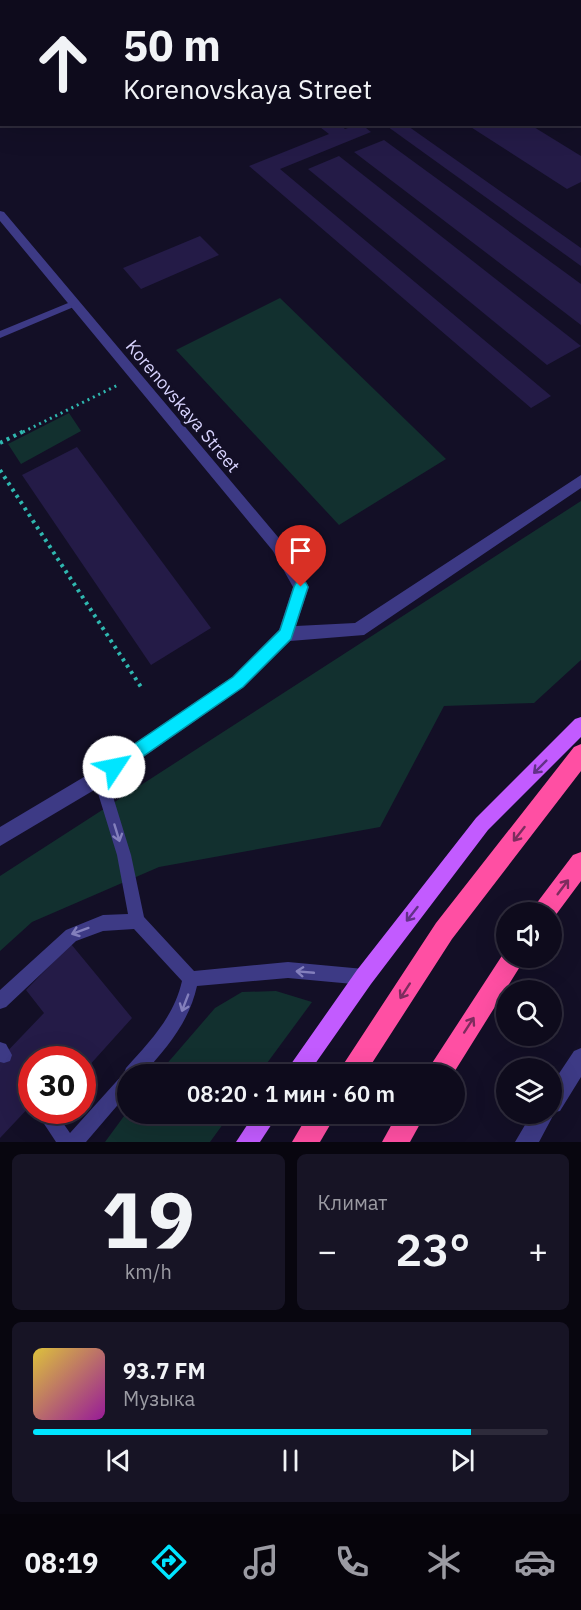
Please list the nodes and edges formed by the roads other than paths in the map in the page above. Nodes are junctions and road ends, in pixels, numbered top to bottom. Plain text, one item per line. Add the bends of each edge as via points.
1 (0, 214) edge
2 (73, 304) junction
3 (0, 336) edge
4 (581, 481) edge
5 (286, 634) junction
6 (581, 725) edge
7 (581, 754) edge
8 (100, 777) junction
9 (0, 837) edge
10 (581, 863) edge
11 (552, 902) edge
12 (137, 921) junction
13 (506, 968) edge
14 (364, 977) junction
15 (192, 979) junction
16 (0, 1001) edge
17 (581, 1058) edge
18 (141, 1064) edge
19 (302, 1064) edge
20 (357, 1064) edge
21 (444, 1064) edge
22 (562, 1087) edge
23 (117, 1093) edge
24 (54, 1124) edge
25 (260, 1124) edge
26 (317, 1124) edge
27 (406, 1124) edge
28 (538, 1124) edge
29 (66, 1142) edge
30 (74, 1142) edge
31 (247, 1142) edge
32 (305, 1142) edge
33 (395, 1142) edge
34 (526, 1142) edge

1 - 2 street, Korenovskaya Street
2 - 3 lane
2 - 5 street, Korenovskaya Street via 278,547 301,587
4 - 5 street via 358,630
5 - 8 street via 238,682
6 -> 14 main road via 482,824
7 -> 20 highway via 444,931
8 - 9 street
8 -> 12 lane via 124,855
11 -> 10 highway
12 - 15 lane
12 -> 16 lane via 103,923 71,934
21 -> 13 highway
14 -> 15 lane via 288,970
14 - 19 main road
15 -> 18 lane via 188,1000 175,1025
17 - 22 street
23 - 30 lane
24 - 29 lane
25 - 31 main road
26 - 32 highway
27 - 33 highway
28 - 34 street

